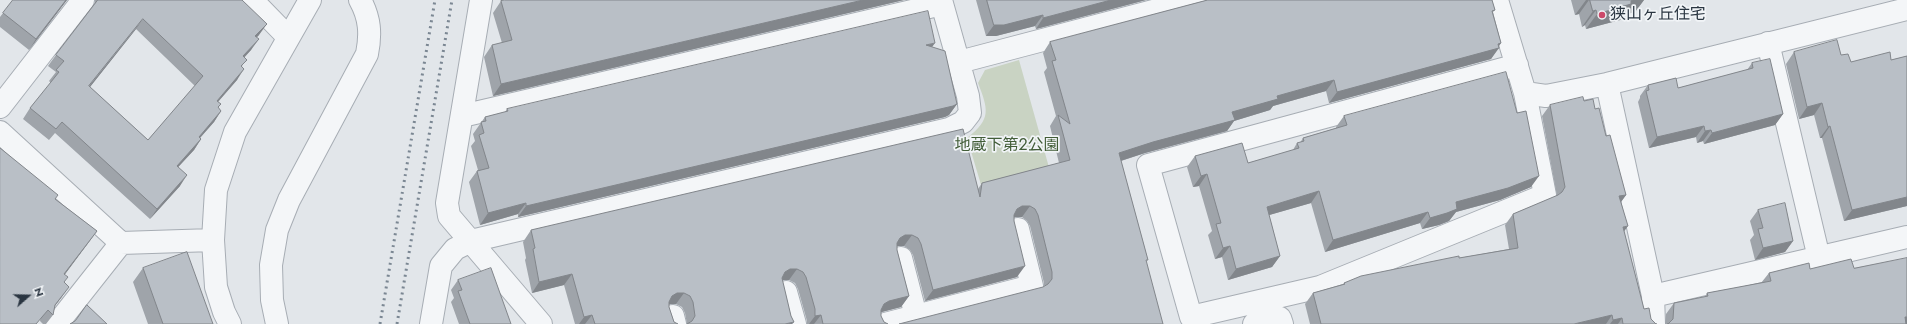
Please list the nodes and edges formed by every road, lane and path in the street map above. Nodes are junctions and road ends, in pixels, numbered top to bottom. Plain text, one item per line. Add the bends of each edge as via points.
1 (83, 0) edge
2 (252, 0) edge
3 (310, 0) edge
4 (360, 0) edge
5 (481, 0) edge
6 (1195, 0) edge
7 (1497, 0) edge
8 (942, 2) edge
9 (1907, 9) edge
10 (288, 37) junction
11 (1768, 43) junction
12 (959, 62) junction
13 (1517, 65) junction
14 (1607, 84) junction
15 (1524, 93) junction
16 (0, 107) edge
17 (462, 116) junction
18 (0, 132) edge
19 (1018, 229) edge
20 (1907, 237) edge
21 (213, 240) junction
22 (471, 241) junction
23 (121, 243) junction
24 (901, 258) edge
25 (1818, 258) junction
26 (786, 292) edge
27 (1653, 296) junction
28 (916, 316) junction
29 (57, 324) edge
30 (230, 324) edge
31 (277, 324) edge
32 (431, 324) edge
33 (541, 324) edge
34 (795, 324) edge
35 (885, 324) edge
36 (1254, 324) edge
37 (1282, 324) edge
38 (1654, 324) edge

1 - 16 street
2 - 10 street
3 - 10 street
4 - 31 street via 368,16 370,36 367,54 289,200 277,230 271,265 272,300
5 - 17 street
6 - 12 street
7 - 13 street
8 - 12 street
8 - 17 street
9 - 11 street
10 - 21 street via 235,132 216,190
11 - 14 street
11 - 25 street
12 - 22 street via 970,113 963,122 949,129
13 - 15 street
13 - 15 street via 1148,165 1191,317 1320,287 1545,195
14 - 15 street via 1546,96
14 - 27 street
17 - 22 street via 447,203 449,216
18 - 23 street
19 - 28 street via 1032,286
20 - 25 street
21 - 23 street
21 - 30 street via 216,287
22 - 32 street via 455,249 441,266
22 - 33 street
23 - 29 street
24 - 28 street
25 - 27 street
26 - 34 street
27 - 38 street
28 - 35 street
36 - 37 street via 1280,318

